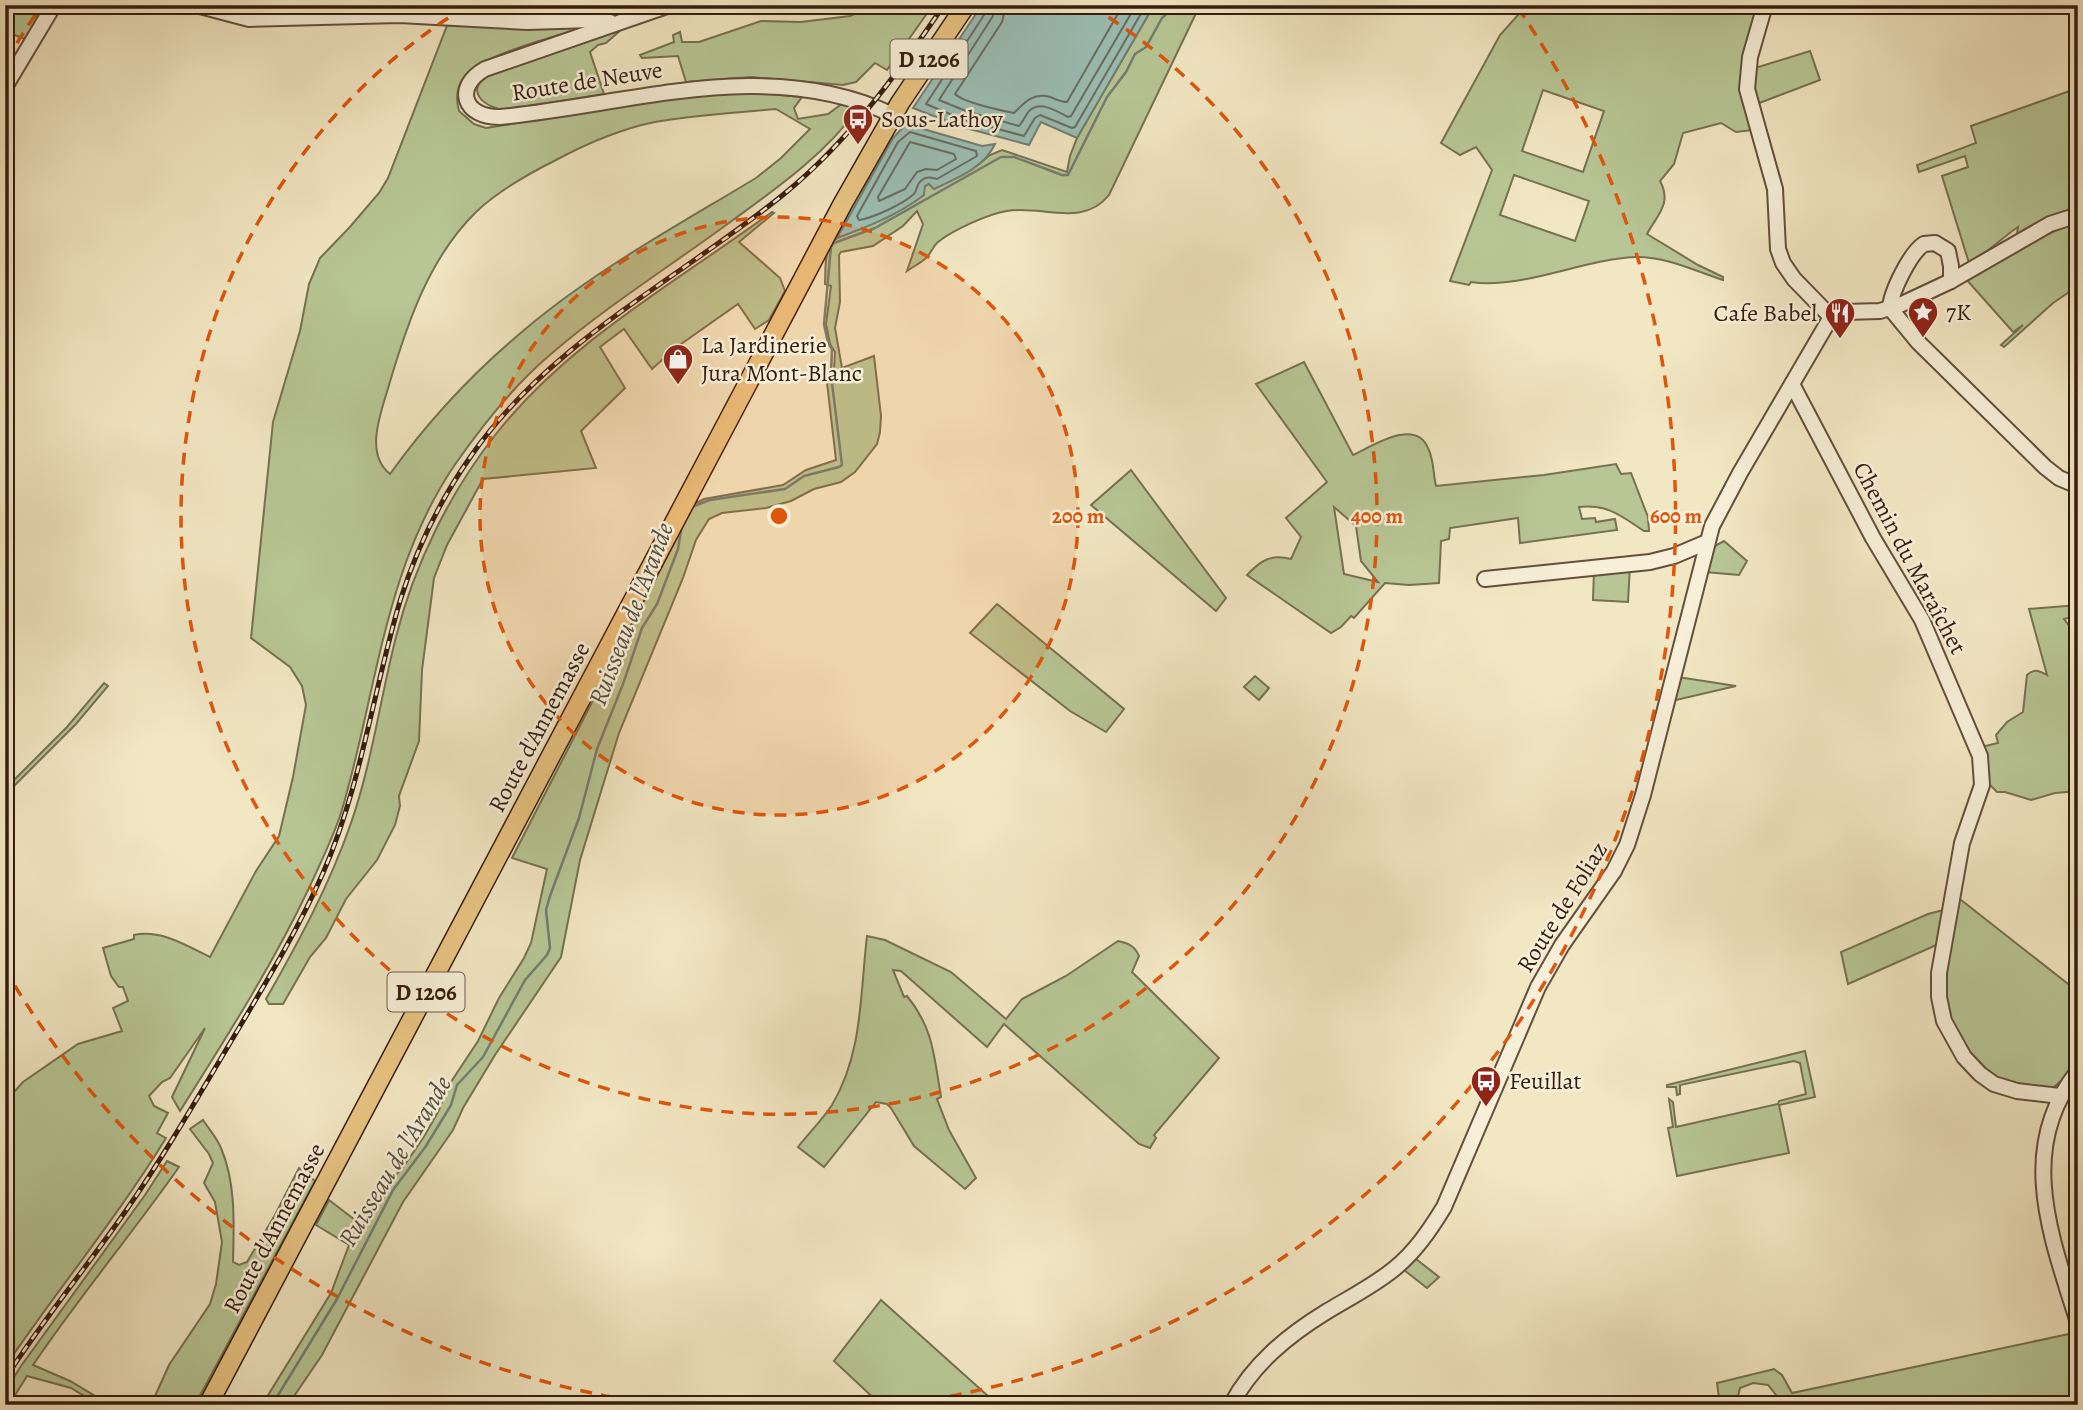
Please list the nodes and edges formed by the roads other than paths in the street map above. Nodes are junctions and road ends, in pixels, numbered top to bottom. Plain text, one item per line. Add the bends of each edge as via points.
1 (54, 5) edge
2 (196, 5) edge
3 (670, 5) edge
4 (966, 5) edge
5 (1765, 5) edge
6 (621, 16) edge
7 (5, 87) edge
8 (893, 114) junction
9 (2078, 215) edge
10 (1951, 281) junction
11 (1891, 308) junction
12 (1831, 317) junction
13 (1792, 384) junction
14 (2078, 486) edge
15 (1707, 542) junction
16 (1485, 579) dead end
17 (2078, 1071) edge
18 (2060, 1096) junction
19 (2078, 1323) edge
20 (208, 1405) edge
21 (1231, 1405) edge

1 - 7 street
2 - 6 street via 249,19 399,15 527,22
3 - 6 street
4 - 8 main road, Route d'Annemasse / D 1206
5 - 12 street via 1746,89 1775,189 1778,249 1794,279
6 - 8 street, Route de Neuve via 485,69 468,85 469,105 478,114 500,117 746,85 830,94
8 - 20 main road, Route d'Annemasse / D 1206
9 - 10 street via 2042,228
10 - 11 street
10 - 11 street via 1948,251 1936,243 1924,244 1910,259 1892,295
11 - 12 street
11 - 14 street via 1917,342 2045,467
12 - 13 street, Route de Foliaz
13 - 15 street, Route de Foliaz via 1730,490
13 - 18 street, Chemin du Maraîchet via 1876,544 1922,620 1980,756 1982,785 1962,844 1939,973 1944,1021 1964,1057 1994,1084
15 - 16 street via 1650,562
15 - 21 street, Route de Foliaz via 1628,845 1538,987 1444,1207 1424,1238 1394,1270 1275,1348
17 - 18 street
18 - 19 street via 2046,1136 2044,1188 2052,1240

